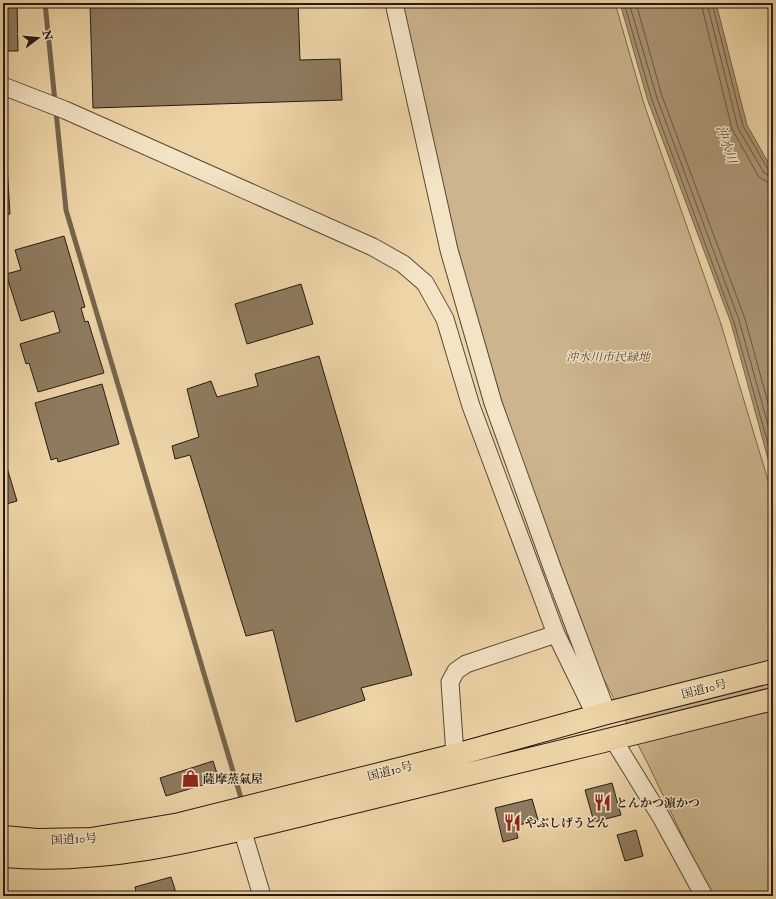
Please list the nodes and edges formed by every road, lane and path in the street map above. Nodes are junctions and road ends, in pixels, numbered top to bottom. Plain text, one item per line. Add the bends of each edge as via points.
1 (394, 3) edge
2 (3, 86) edge
3 (556, 634) junction
4 (773, 671) edge
5 (773, 699) edge
6 (609, 713) junction
7 (622, 737) junction
8 (455, 755) junction
9 (460, 777) junction
10 (242, 829) junction
11 (3, 837) edge
12 (3, 856) edge
13 (262, 896) edge
14 (704, 896) edge

1 - 6 street via 449,250 493,403 553,570
2 - 3 street via 65,110 373,247 403,264 425,283 445,320 471,406
3 - 6 street
3 - 8 street via 466,664 456,671 450,682
4 - 6 highway, 国道10号
5 - 7 highway, 国道10号
6 - 8 highway, 国道10号
7 - 9 highway, 国道10号
7 - 14 street via 661,817
8 - 9 street
8 - 11 highway, 国道10号 via 139,832 91,839 37,840
9 - 10 highway, 国道10号
10 - 12 highway, 国道10号 via 136,851 47,858
10 - 13 street

